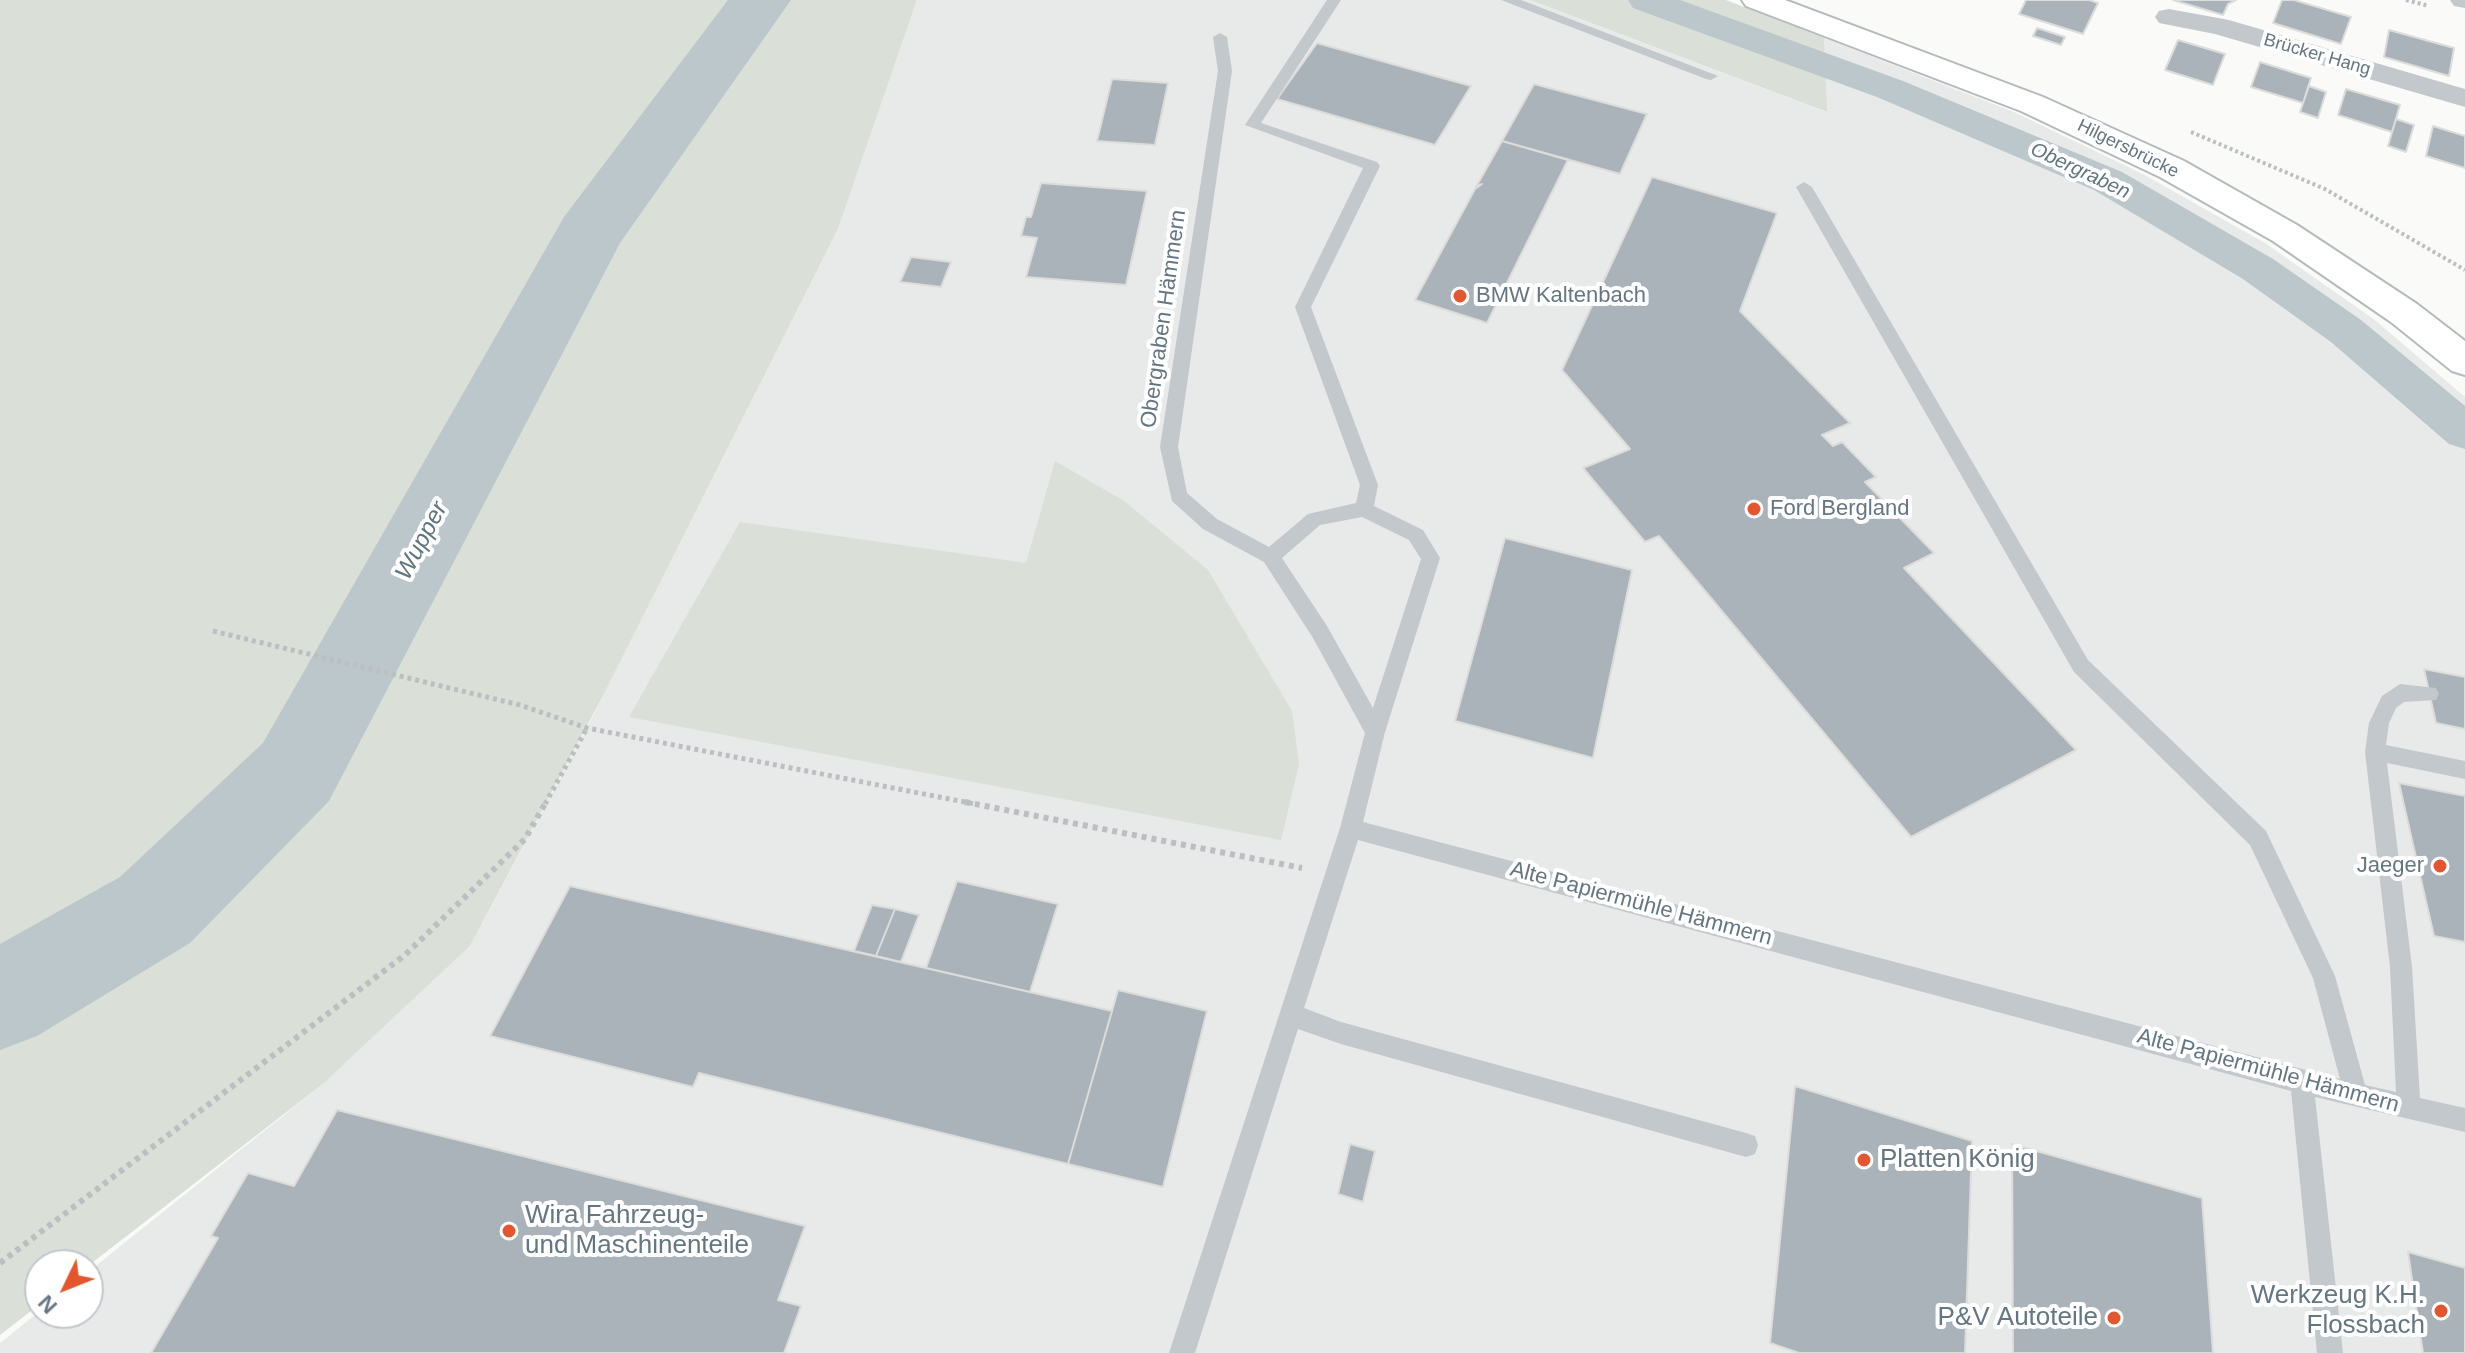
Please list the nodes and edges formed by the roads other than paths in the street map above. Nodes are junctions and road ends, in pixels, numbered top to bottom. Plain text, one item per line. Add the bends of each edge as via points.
1 (1334, 0) edge
2 (1508, 0) edge
3 (1757, 0) edge
4 (2169, 17) dead end
5 (1220, 37) dead end
6 (1711, 76) dead end
7 (2465, 98) edge
8 (1804, 187) dead end
9 (2465, 361) edge
10 (1364, 509) junction
11 (1271, 557) junction
12 (2429, 694) dead end
13 (1375, 732) junction
14 (2375, 752) junction
15 (2465, 770) edge
16 (1351, 828) junction
17 (1292, 1015) junction
18 (2302, 1082) junction
19 (2355, 1092) junction
20 (2409, 1108) junction
21 (2465, 1120) edge
22 (1746, 1145) dead end
23 (1182, 1353) edge
24 (2330, 1353) edge

1 - 10 lane via 1252,125 1372,166 1303,307 1369,485
2 - 6 lane
3 - 9 main road, Hilgersbrücke via 2032,104 2172,169 2285,233
4 - 7 street, Brücker Hang via 2219,26
5 - 11 lane, Obergraben Hämmern via 1225,71 1169,447 1178,496 1210,524
8 - 19 lane via 2081,666 2258,838 2324,976
10 - 11 lane via 1315,519
10 - 13 lane via 1416,535 1431,558
11 - 13 lane, Obergraben Hämmern
12 - 14 lane via 2400,693 2389,702
13 - 16 lane
14 - 15 lane
14 - 20 lane via 2401,967
16 - 17 lane
16 - 18 lane, Alte Papiermühle Hämmern
17 - 22 lane
17 - 23 lane
18 - 19 lane, Alte Papiermühle Hämmern
18 - 24 lane
19 - 20 lane, Alte Papiermühle Hämmern
20 - 21 lane, Alte Papiermühle Hämmern

